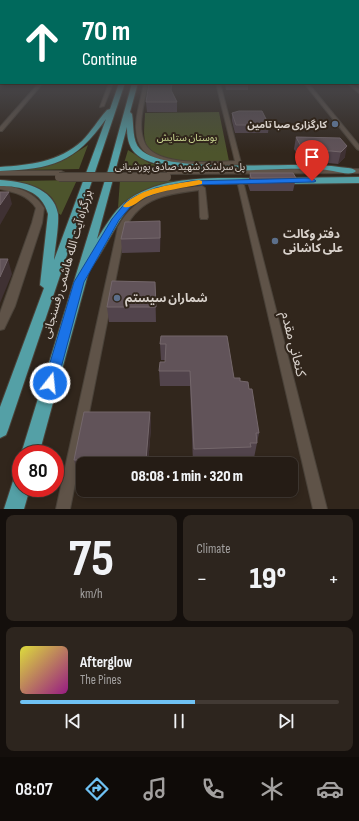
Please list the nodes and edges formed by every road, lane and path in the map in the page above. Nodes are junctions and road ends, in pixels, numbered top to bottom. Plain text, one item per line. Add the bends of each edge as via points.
1 (115, 104) joint
2 (22, 105) edge
3 (129, 105) edge
4 (142, 105) edge
5 (223, 105) edge
6 (324, 105) edge
7 (128, 110) junction
8 (0, 130) edge
9 (359, 148) edge
10 (0, 169) edge
11 (0, 173) edge
12 (357, 173) edge
13 (60, 175) junction
14 (0, 177) edge
15 (359, 180) edge
16 (0, 183) edge
17 (241, 185) dead end
18 (0, 187) edge
19 (204, 217) dead end
20 (79, 282) junction
21 (44, 302) junction
22 (0, 326) edge
23 (0, 430) edge
24 (33, 445) edge
25 (18, 497) edge
26 (14, 509) edge
27 (64, 509) edge
28 (320, 509) edge

1 - 10 highway via 85,143 72,153 37,165
1 - 21 highway, بزرگراه آیت الله هاشمی رفسنجانی
2 - 8 street
3 - 7 highway, بزرگراه آیت الله هاشمی رفسنجانی
4 - 5 street via 140,136 144,148 156,156 181,162 238,163
6 - 9 street
7 - 12 highway via 135,148 143,155 159,162 189,166 325,167
7 - 20 highway, بزرگراه آیت الله هاشمی رفسنجانی
11 - 13 main road, پل سرلشکر شهید صادق پورشیانی
12 - 13 main road, پل سرلشکر شهید صادق پورشیانی, bridge
13 - 14 main road, پل سرلشکر شهید صادق پورشیانی
15 - 20 highway via 202,182 149,193 128,204 121,212
16 - 21 highway via 19,185 39,192 47,198 51,206 53,214
17 - 28 street, کنعانی مقدم
18 - 22 street via 25,193 33,198 40,208 9,306
19 - 27 street via 202,188 162,193 140,205 125,218
20 - 24 highway, بزرگراه آیت الله هاشمی رفسنجانی
21 - 23 highway, بزرگراه آیت الله هاشمی رفسنجانی
25 - 26 highway

